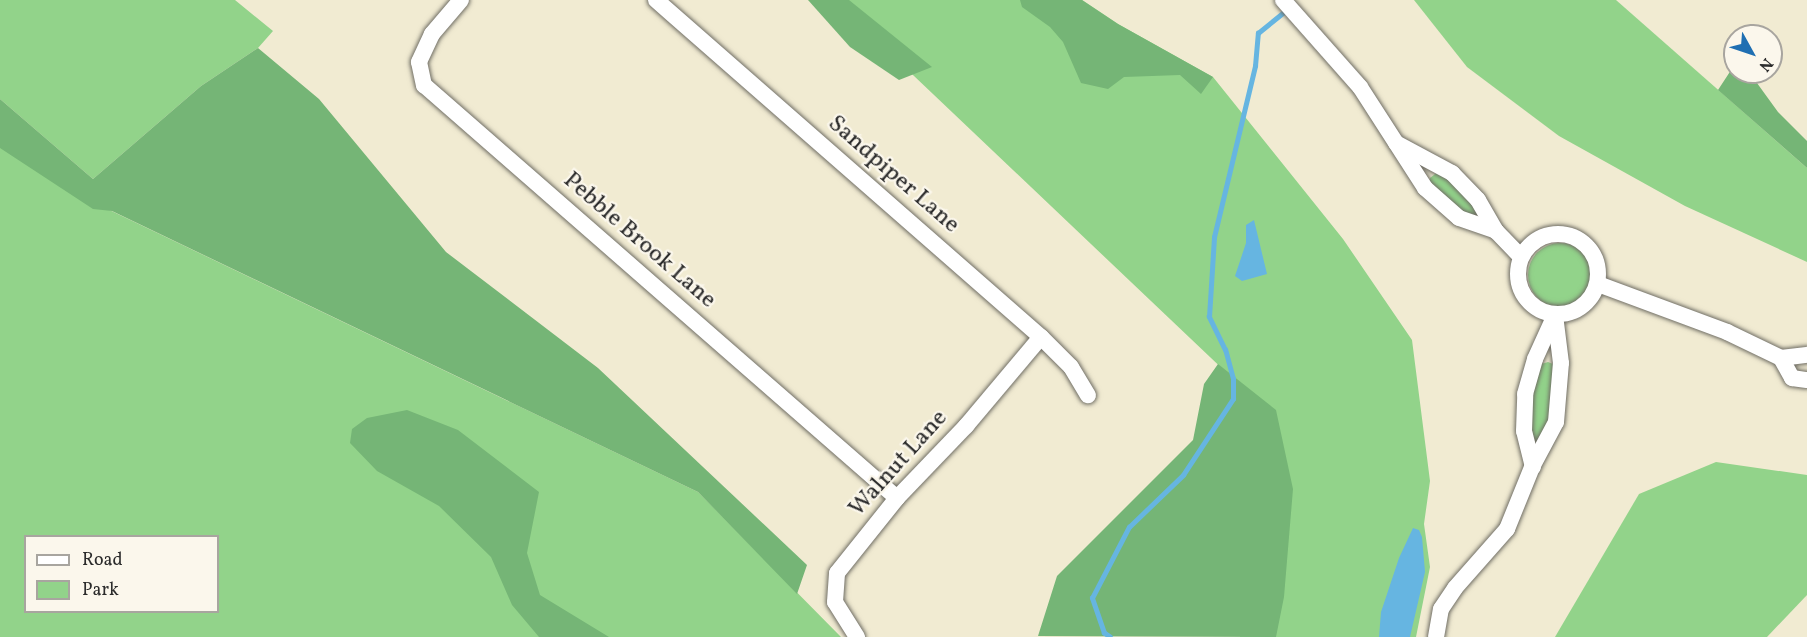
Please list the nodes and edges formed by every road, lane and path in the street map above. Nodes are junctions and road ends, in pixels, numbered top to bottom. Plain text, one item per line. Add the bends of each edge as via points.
1 (460, 0) edge
2 (656, 0) edge
3 (1283, 0) edge
4 (1395, 143) junction
5 (1496, 231) junction
6 (1521, 257) junction
7 (1598, 284) junction
8 (1555, 315) junction
9 (1041, 337) junction
10 (1807, 355) edge
11 (1781, 358) junction
12 (1807, 380) edge
13 (1088, 395) dead end
14 (1533, 466) junction
15 (897, 498) junction
16 (855, 636) edge
17 (1436, 637) edge

1 - 15 street, Pebble Brook Lane via 432,34 419,62 424,85
2 - 9 street, Sandpiper Lane
3 - 4 street via 1360,87
4 - 5 street via 1452,172 1478,200
4 - 5 street via 1425,188 1459,218
5 - 6 street
6 - 7 street via 1540,238 1552,234 1572,236 1589,247 1596,258
6 - 8 street via 1518,282 1523,294 1542,312
7 - 8 street via 1582,307
7 - 11 street
8 - 14 street via 1561,363 1556,422
8 - 14 street via 1535,359 1525,394 1524,431
9 - 13 street, Sandpiper Lane via 1071,367
9 - 15 street, Walnut Lane via 966,426
10 - 11 street
11 - 12 street via 1792,378
14 - 17 street via 1507,529 1441,609
15 - 16 street, Walnut Lane via 837,573 835,602

